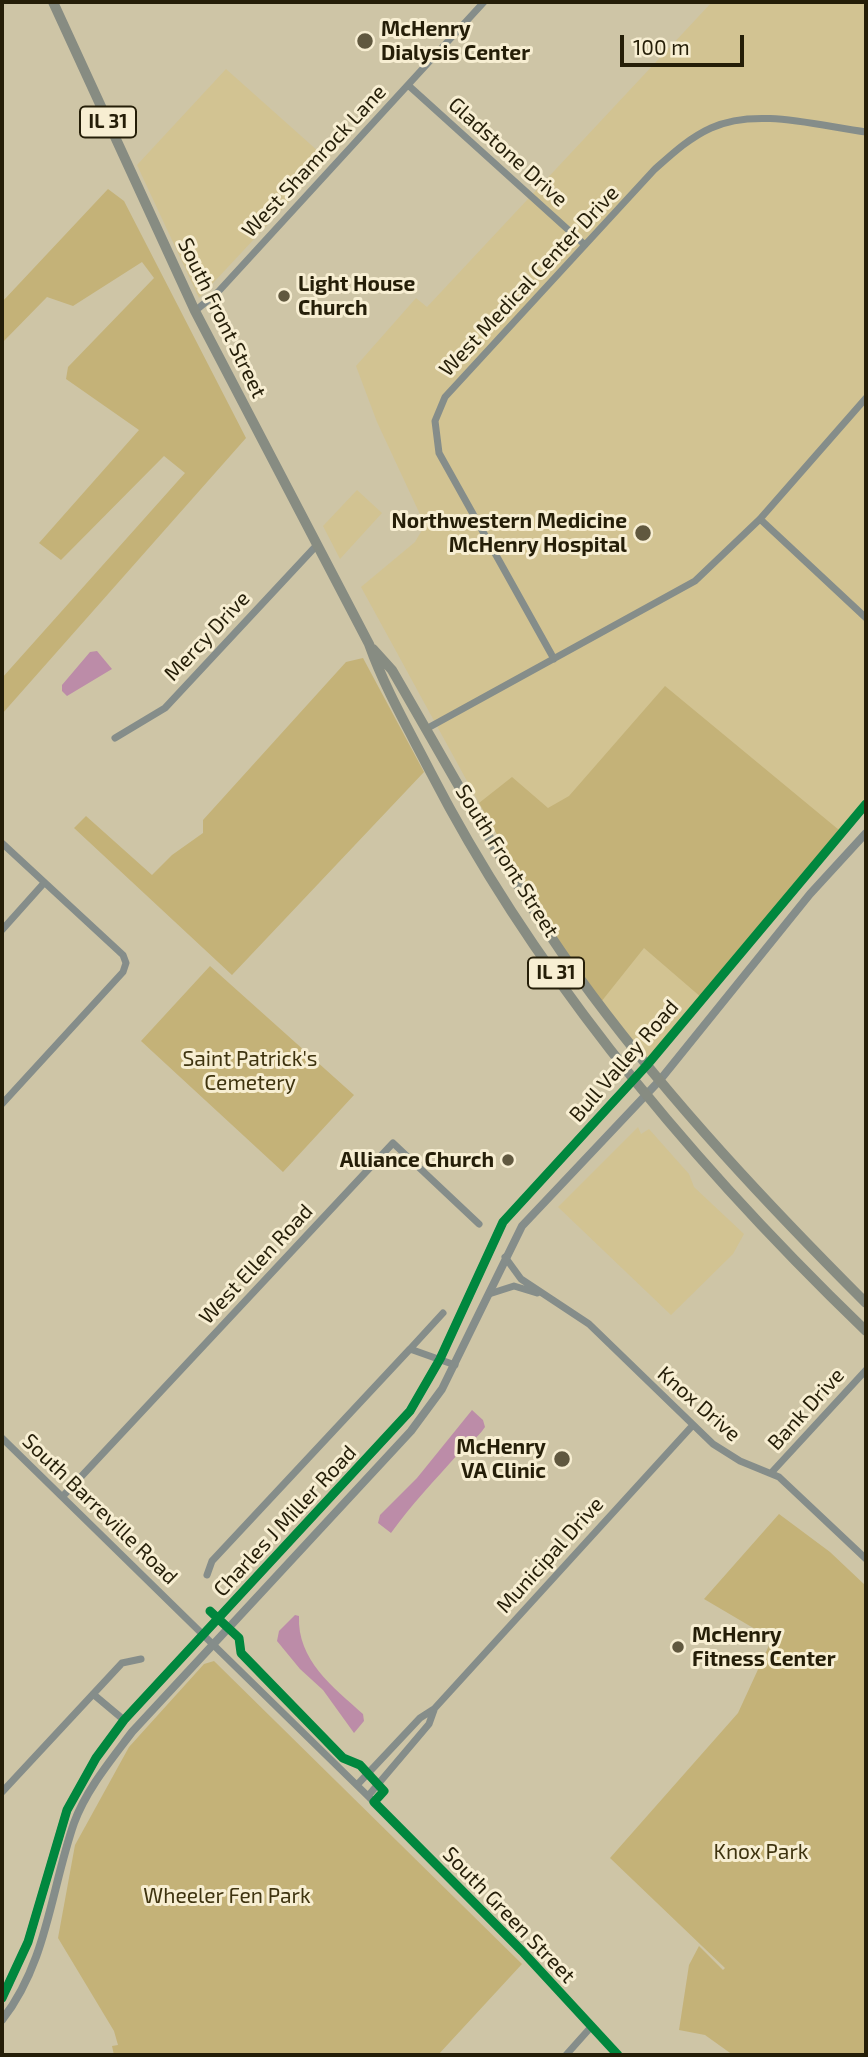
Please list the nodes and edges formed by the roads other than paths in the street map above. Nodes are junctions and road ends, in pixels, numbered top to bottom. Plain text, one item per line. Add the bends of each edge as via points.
1 (53, 2) edge
2 (484, 2) edge
3 (408, 85) junction
4 (866, 131) edge
5 (585, 246) junction
6 (195, 311) junction
7 (866, 398) edge
8 (760, 519) junction
9 (316, 546) junction
10 (866, 618) edge
11 (369, 644) junction
12 (554, 659) junction
13 (426, 729) junction
14 (115, 738) dead end
15 (866, 804) edge
16 (866, 833) edge
17 (2, 843) edge
18 (44, 883) junction
19 (2, 930) edge
20 (647, 1065) junction
21 (634, 1080) junction
22 (660, 1080) junction
23 (647, 1095) junction
24 (2, 1104) edge
25 (479, 1223) dead end
26 (505, 1257) junction
27 (488, 1294) junction
28 (545, 1294) junction
29 (866, 1303) edge
30 (443, 1313) dead end
31 (866, 1331) edge
32 (410, 1349) junction
33 (440, 1359) junction
34 (455, 1365) junction
35 (866, 1370) edge
36 (693, 1425) junction
37 (2, 1438) edge
38 (772, 1472) junction
39 (63, 1496) junction
40 (866, 1559) edge
41 (207, 1575) dead end
42 (204, 1635) junction
43 (214, 1645) junction
44 (141, 1659) dead end
45 (93, 1694) junction
46 (434, 1709) junction
47 (124, 1720) junction
48 (357, 1785) junction
49 (2, 1792) edge
50 (368, 1796) junction
51 (2, 1998) edge
52 (2, 2020) edge
53 (591, 2027) junction
54 (566, 2055) edge
55 (618, 2055) edge

1 - 6 main road, South Front Street / IL 31
2 - 3 street, West Shamrock Lane
3 - 5 street, Gladstone Drive
3 - 6 street, West Shamrock Lane via 218,292
4 - 5 street, West Medical Center Drive via 750,119 712,127 654,170
5 - 12 street, West Medical Center Drive via 445,397 435,421 439,453
6 - 9 main road, South Front Street / IL 31
7 - 8 street
8 - 10 street
8 - 12 street via 695,580
9 - 11 main road, South Front Street / IL 31
9 - 14 street, Mercy Drive via 165,708
11 - 13 main road, South Front Street / IL 31 via 392,670
11 - 21 main road, South Front Street / IL 31 via 381,677 481,863 590,1024
12 - 13 street
13 - 20 main road, South Front Street / IL 31 via 555,941
15 - 20 street, Bull Valley Road
16 - 22 street, Bull Valley Road via 810,894
17 - 18 street
18 - 19 street
18 - 24 street via 127,963
20 - 21 street, Bull Valley Road
20 - 22 main road, South Front Street / IL 31
21 - 23 main road, South Front Street / IL 31
21 - 33 street, Bull Valley Road via 503,1222
22 - 23 street, Bull Valley Road
22 - 29 main road, South Front Street / IL 31 via 783,1220
23 - 26 street, Bull Valley Road via 522,1226
23 - 31 main road, South Front Street / IL 31 via 751,1216
25 - 39 street, West Ellen Road via 393,1143
26 - 27 street, Bull Valley Road
26 - 28 street, Knox Drive via 517,1275
27 - 28 street, Knox Drive via 514,1286
27 - 34 street, Bull Valley Road
28 - 36 street, Knox Drive via 589,1324
30 - 32 street
32 - 33 street
32 - 41 street via 212,1561
33 - 34 street
33 - 42 street, Charles J Miller Road via 410,1411
34 - 43 street, Bull Valley Road via 411,1431
35 - 38 street, Bank Drive
36 - 38 street, Knox Drive via 730,1455
36 - 46 street, Municipal Drive
37 - 39 street, South Barreville Road
38 - 40 street, Knox Drive
39 - 42 street, South Barreville Road
42 - 43 street, South Green Street
42 - 47 street, Charles J Miller Road
43 - 48 street, South Green Street
43 - 52 street via 103,1769 74,1821 39,1950
44 - 45 street via 121,1663
45 - 47 street
45 - 49 street
46 - 48 street, Municipal Drive via 420,1717
46 - 50 street, Municipal Drive via 429,1724
47 - 51 street, Charles J Miller Road via 67,1810 28,1942
48 - 50 street, South Green Street
50 - 53 street, South Green Street
53 - 54 street
53 - 55 street, South Green Street

